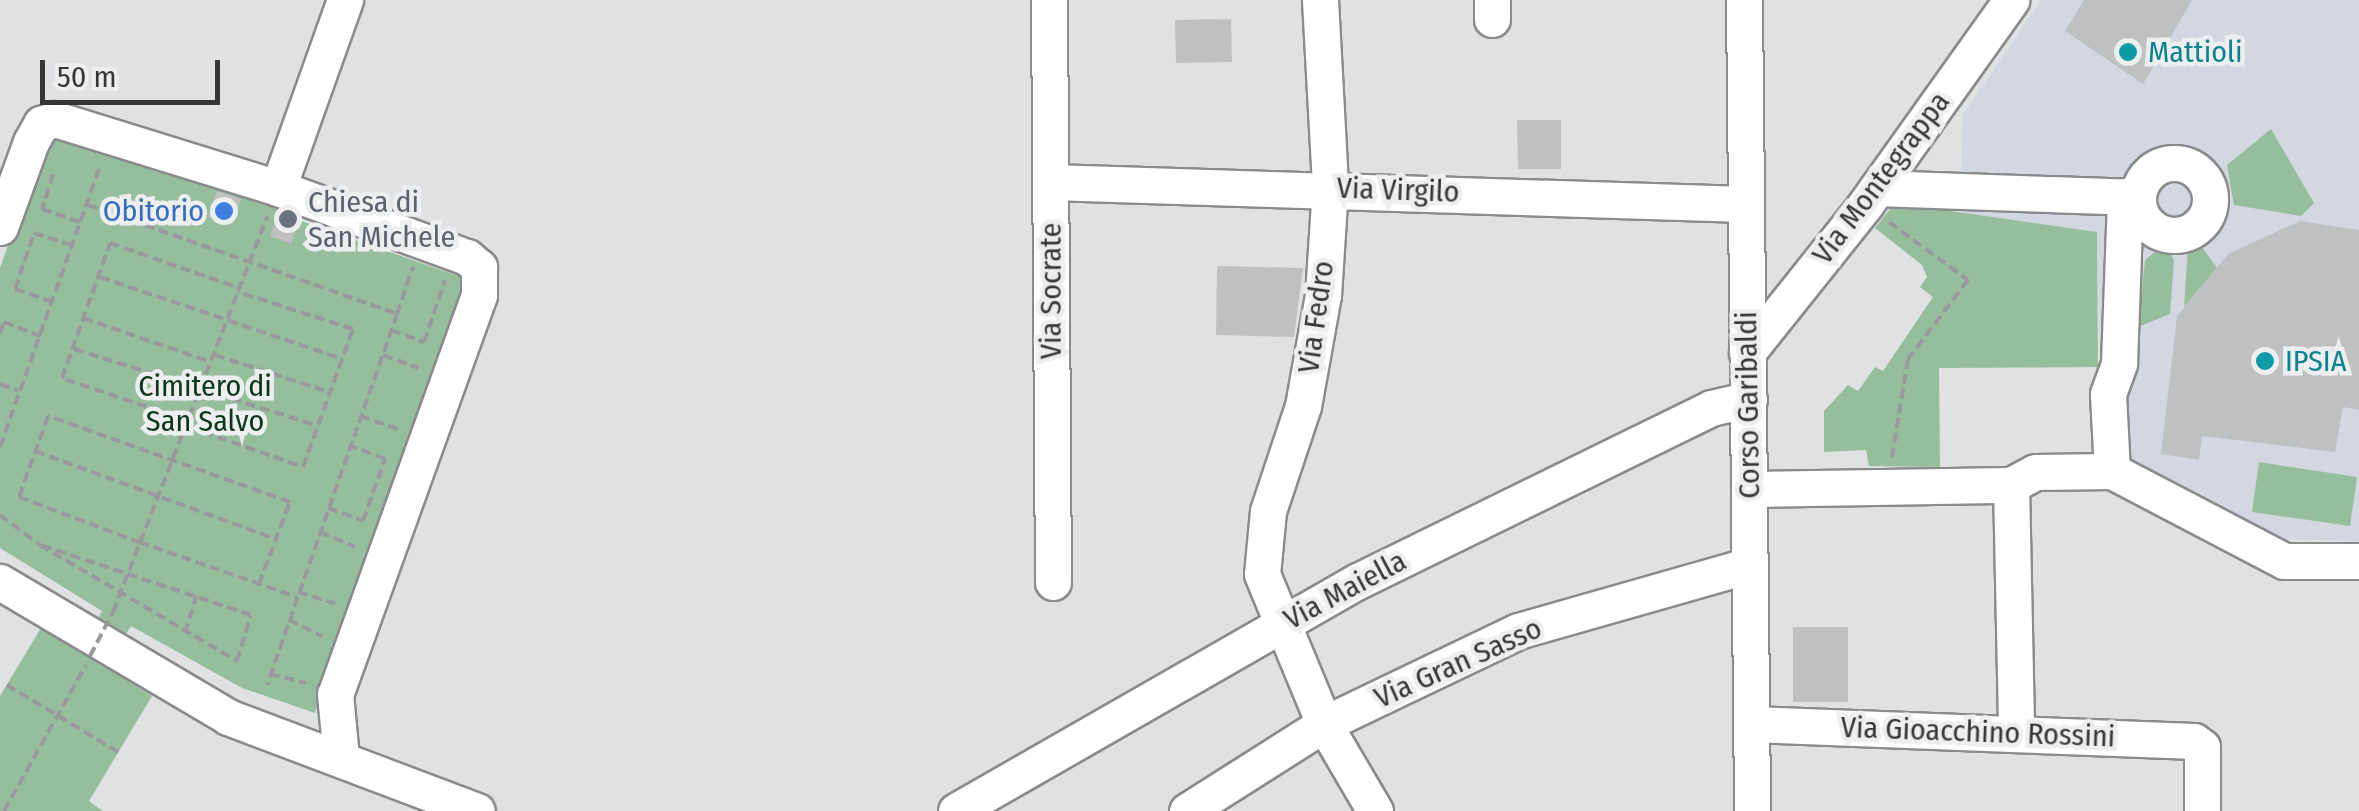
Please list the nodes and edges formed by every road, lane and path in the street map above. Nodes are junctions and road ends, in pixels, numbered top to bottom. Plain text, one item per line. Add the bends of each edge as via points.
1 (344, 0) edge
2 (1050, 0) edge
3 (1320, 0) edge
4 (1744, 0) edge
5 (2012, 0) edge
6 (103, 158) dead end
7 (58, 161) dead end
8 (1051, 182) junction
9 (1330, 187) junction
10 (278, 188) junction
11 (1871, 196) junction
12 (1746, 204) junction
13 (88, 205) junction
14 (82, 222) junction
15 (0, 227) edge
16 (74, 246) junction
17 (248, 264) junction
18 (413, 266) dead end
19 (98, 277) junction
20 (446, 277) dead end
21 (239, 290) junction
22 (53, 302) junction
23 (397, 314) junction
24 (83, 318) junction
25 (227, 322) junction
26 (391, 330) junction
27 (0, 332) edge
28 (40, 336) junction
29 (72, 348) junction
30 (1748, 354) junction
31 (215, 355) junction
32 (382, 355) junction
33 (342, 358) junction
34 (212, 362) junction
35 (414, 383) dead end
36 (0, 384) edge
37 (202, 390) junction
38 (19, 392) junction
39 (330, 393) junction
40 (1748, 399) junction
41 (0, 414) edge
42 (404, 414) dead end
43 (360, 416) junction
44 (11, 418) junction
45 (190, 424) junction
46 (318, 426) junction
47 (0, 446) edge
48 (350, 446) junction
49 (36, 451) junction
50 (172, 458) junction
51 (2112, 471) junction
52 (2011, 485) junction
53 (1887, 486) junction
54 (1750, 489) junction
55 (156, 496) junction
56 (328, 508) junction
57 (0, 515) edge
58 (320, 532) junction
59 (276, 539) junction
60 (138, 542) junction
61 (40, 545) junction
62 (350, 560) dead end
63 (2359, 561) edge
64 (1750, 565) junction
65 (128, 573) junction
66 (0, 582) edge
67 (1053, 582) dead end
68 (260, 584) junction
69 (340, 590) dead end
70 (120, 593) junction
71 (298, 594) junction
72 (196, 596) junction
73 (288, 620) junction
74 (1279, 625) junction
75 (186, 632) junction
76 (318, 650) dead end
77 (311, 668) dead end
78 (270, 674) junction
79 (6, 685) dead end
80 (267, 685) dead end
81 (58, 716) junction
82 (1324, 724) junction
83 (1751, 724) junction
84 (2016, 734) junction
85 (118, 752) dead end
86 (342, 757) junction
87 (3, 810) edge
88 (477, 811) edge
89 (956, 811) edge
90 (1187, 811) edge
91 (1376, 811) edge
92 (1752, 811) edge
93 (2202, 811) edge

1 - 10 street
2 - 8 street, Via Socrate
3 - 9 street, Via Fedro
4 - 12 street, Corso Garibaldi
5 - 11 street, Via Montegrappa
6 - 13 path
7 - 14 path via 42,209
8 - 9 street, Via Virgilo
8 - 67 street, Via Socrate
9 - 12 street, Via Virgilo
9 - 74 street, Via Fedro via 1323,295 1304,406 1268,511 1262,574
10 - 15 street via 56,118 41,124 31,142
10 - 17 path
10 - 86 street via 467,256 481,276 335,694
11 - 30 street, Via Montegrappa
11 - 51 street via 2132,197 2119,363 2108,394
11 - 53 path via 1968,280 1908,359
12 - 30 street, Corso Garibaldi
13 - 14 path
13 - 17 path
14 - 16 path
16 - 22 path
16 - 22 path via 34,232 15,289
17 - 21 path
17 - 23 path
18 - 23 path
19 - 21 path via 110,242
19 - 24 path
19 - 25 path
20 - 26 path via 424,342
21 - 25 path
21 - 33 path via 353,328
22 - 28 path
23 - 26 path
24 - 29 path
24 - 34 path
25 - 31 path
25 - 33 path
26 - 32 path
27 - 28 path via 4,322
28 - 38 path
29 - 37 path
29 - 45 path via 62,378
30 - 40 street, Corso Garibaldi
31 - 34 path
31 - 39 path
32 - 35 path via 420,368
32 - 43 path
33 - 39 path
34 - 37 path
36 - 38 path
37 - 45 path
37 - 46 path
38 - 44 path
39 - 46 path
40 - 54 street, Corso Garibaldi
40 - 74 street, Via Maiella via 1711,408
41 - 44 path
42 - 43 path via 398,430
43 - 48 path
44 - 47 path
45 - 46 path via 303,467
45 - 50 path
48 - 56 path
48 - 56 path via 386,459 363,521
49 - 50 path via 48,416
49 - 55 path
49 - 60 path via 20,497
50 - 55 path
50 - 59 path via 290,502
51 - 52 street via 2035,472
51 - 63 street via 2284,561
52 - 53 street
52 - 84 street
53 - 54 street
54 - 64 street, Corso Garibaldi
55 - 59 path
55 - 60 path
56 - 58 path
57 - 61 path
58 - 62 path via 355,545
58 - 71 path
59 - 68 path
60 - 65 path
60 - 68 path
61 - 65 path
61 - 70 path
64 - 82 street, Via Gran Sasso via 1518,631
64 - 83 street, Corso Garibaldi
65 - 70 path
65 - 72 path
66 - 86 street via 228,717
68 - 71 path
69 - 71 path via 335,604
70 - 75 path
70 - 81 path, bridge
71 - 73 path
72 - 75 path
72 - 75 path via 251,615 237,661
73 - 76 path via 324,633
73 - 78 path
74 - 82 street, Via Fedro
74 - 89 street, Via Maiella
77 - 78 path via 305,686
78 - 80 path
79 - 81 path
81 - 85 path
81 - 87 path
82 - 90 street, Via Gran Sasso
82 - 91 street, Via Fedro
83 - 84 street, Via Gioacchino Rossini
83 - 92 street, Corso Garibaldi
84 - 93 street, Via Gioacchino Rossini via 2194,740 2202,747
86 - 88 street

